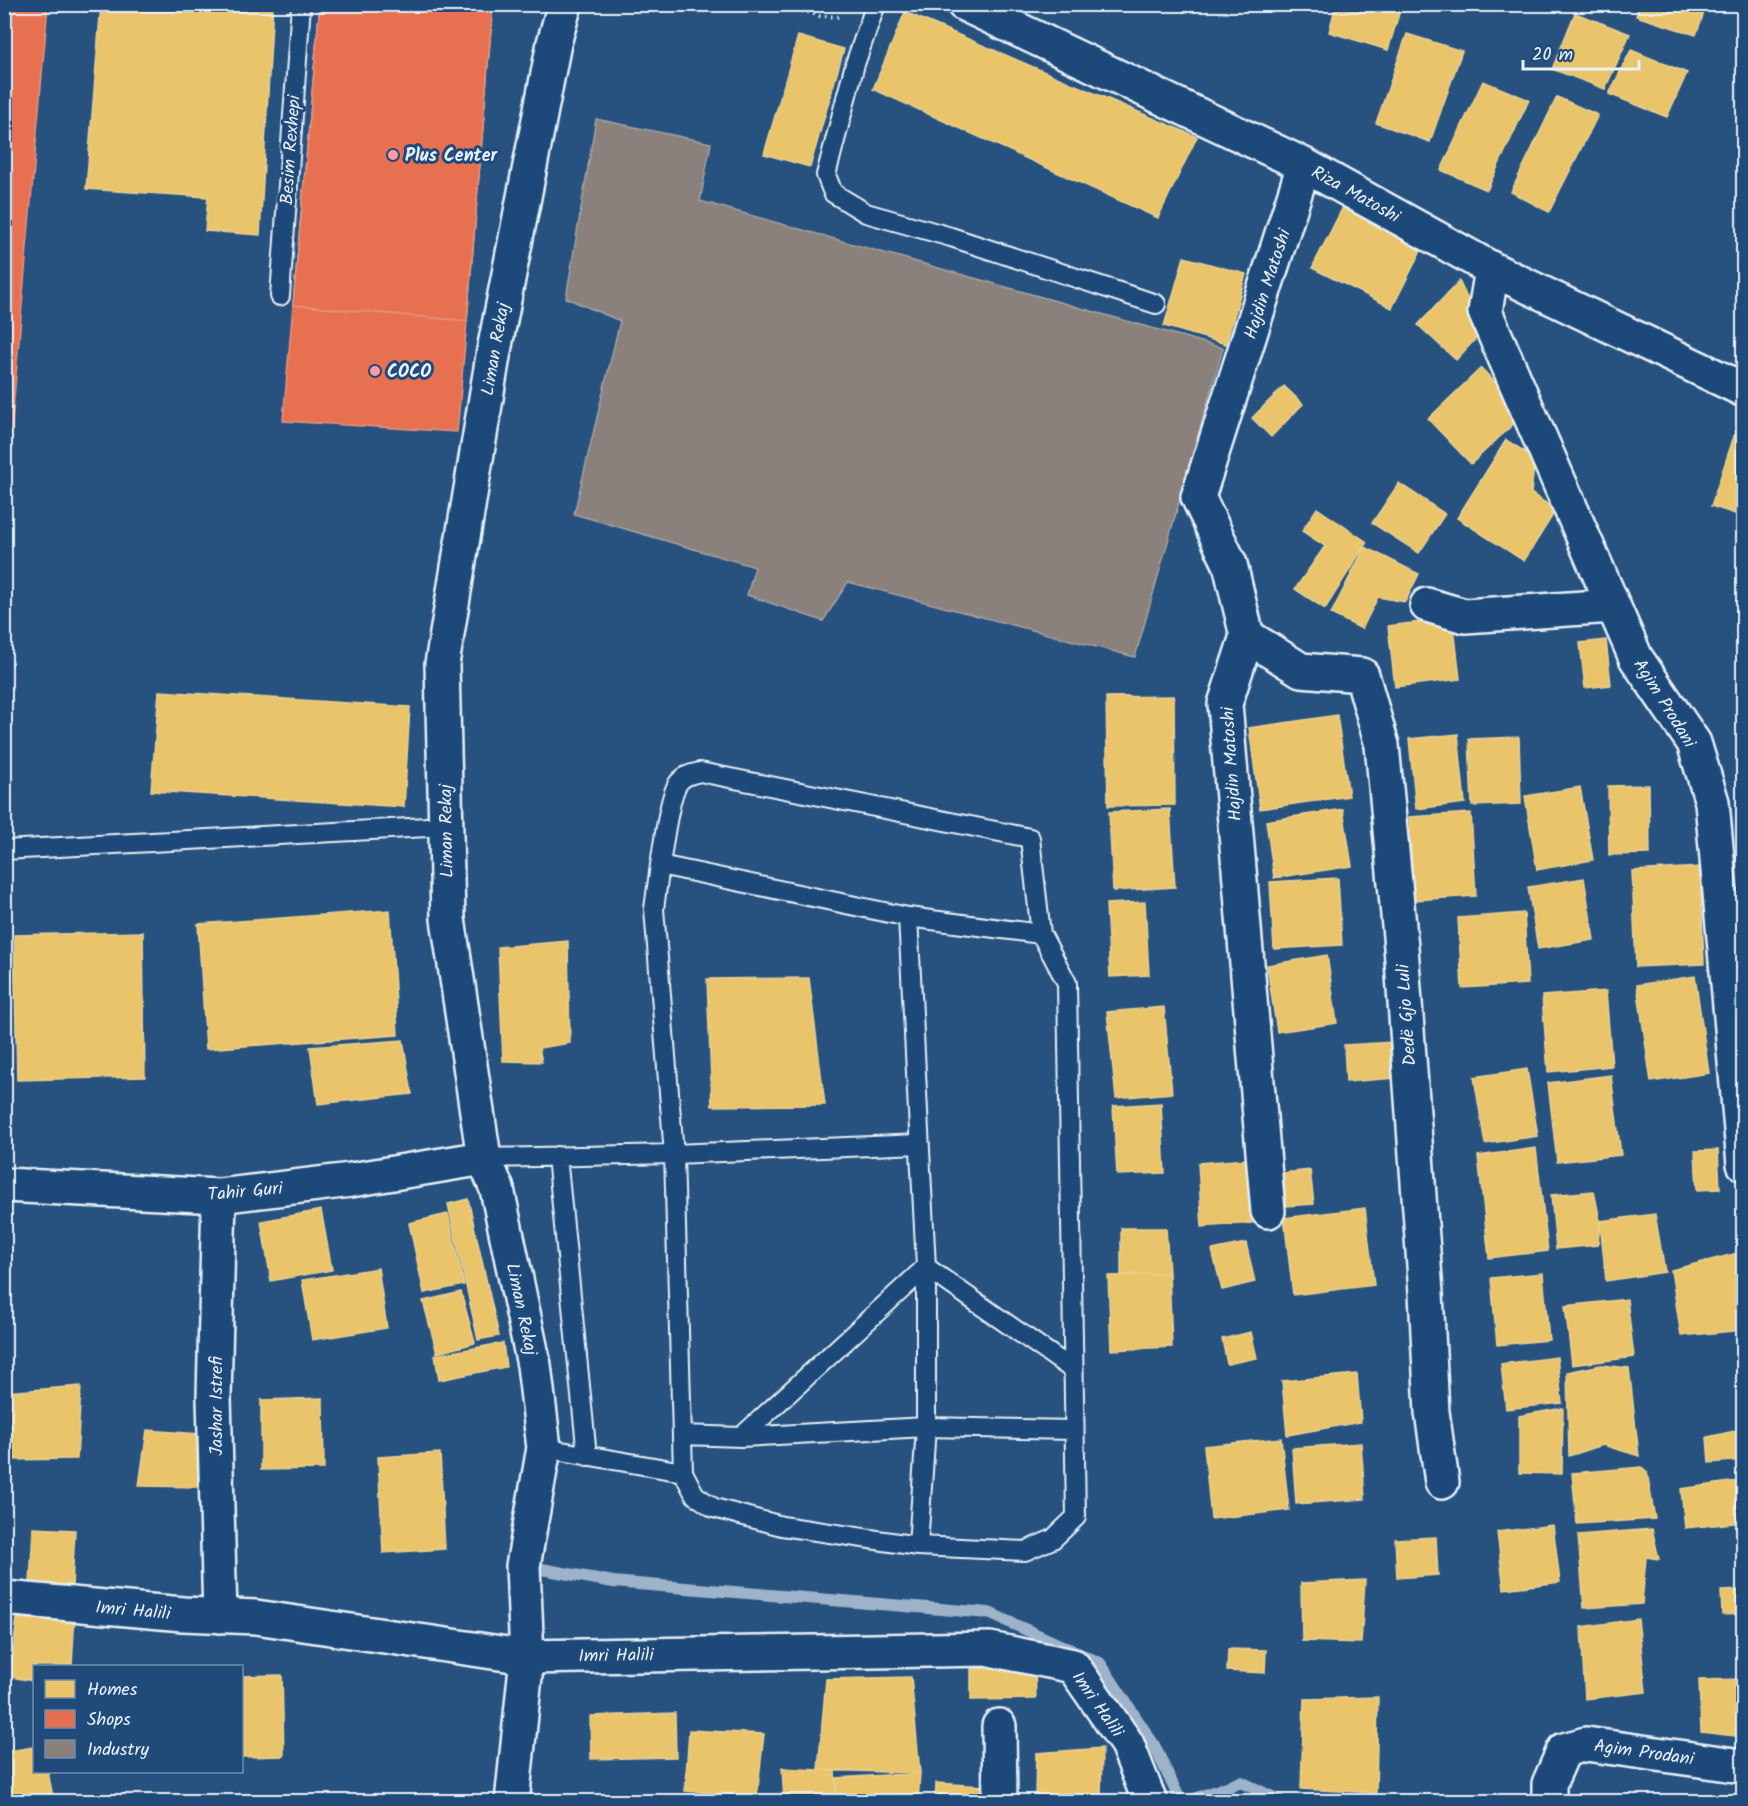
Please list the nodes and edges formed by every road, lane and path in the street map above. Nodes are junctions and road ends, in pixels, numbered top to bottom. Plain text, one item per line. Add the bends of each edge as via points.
1 (301, 4) edge
2 (565, 4) edge
3 (876, 4) edge
4 (964, 4) edge
5 (1304, 165) junction
6 (1492, 269) junction
7 (280, 296) dead end
8 (1155, 304) dead end
9 (1743, 390) edge
10 (1427, 605) dead end
11 (1613, 606) junction
12 (1247, 636) junction
13 (446, 826) junction
14 (4, 850) edge
15 (660, 865) junction
16 (908, 917) junction
17 (1041, 934) junction
18 (920, 1144) junction
19 (674, 1154) junction
20 (557, 1156) junction
21 (484, 1158) junction
22 (1743, 1164) edge
23 (4, 1185) edge
24 (219, 1196) junction
25 (1268, 1211) dead end
26 (926, 1267) junction
27 (1073, 1370) junction
28 (926, 1427) junction
29 (1074, 1430) junction
30 (683, 1435) junction
31 (741, 1437) junction
32 (544, 1448) junction
33 (587, 1456) junction
34 (683, 1472) junction
35 (1442, 1482) dead end
36 (918, 1546) junction
37 (4, 1598) edge
38 (220, 1616) junction
39 (527, 1657) junction
40 (999, 1725) dead end
41 (1743, 1765) edge
42 (512, 1802) edge
43 (999, 1802) edge
44 (1150, 1802) edge
45 (1549, 1802) edge

1 - 7 lane, Besim Rexhepi
2 - 13 street, Liman Rekaj via 493,356 442,664
3 - 8 lane via 855,64 826,175 833,193 866,213
4 - 5 street, Riza Matoshi
5 - 6 street, Riza Matoshi
5 - 12 street, Hajdin Matoshi via 1198,497 1230,564
6 - 9 street, Riza Matoshi
6 - 11 street, Agim Prodani via 1485,312
10 - 11 street via 1465,616
11 - 22 street, Agim Prodani via 1636,658 1694,743 1712,802
12 - 25 street, Hajdin Matoshi via 1225,704
12 - 35 street, Dedë Gjo Luli via 1302,670 1362,675 1382,745 1402,958 1432,1413
13 - 14 lane
13 - 21 street, Liman Rekaj via 448,919
15 - 16 lane
15 - 17 lane via 677,784 685,776 700,772 1030,838
15 - 19 lane via 654,909
16 - 17 lane
16 - 18 lane
17 - 27 lane via 1066,983
18 - 19 lane
18 - 26 lane
19 - 20 lane
19 - 30 lane
20 - 21 lane
20 - 33 lane
21 - 24 street, Tahir Guri
21 - 32 street, Liman Rekaj via 496,1189 534,1365
23 - 24 street, Tahir Guri
24 - 38 street, Jashar Istrefi via 214,1397
26 - 27 lane
26 - 28 lane
26 - 31 lane
27 - 29 lane
28 - 29 lane
28 - 31 lane
28 - 36 lane
29 - 36 lane via 1076,1516 1053,1539 1025,1551
30 - 31 lane
30 - 34 lane
32 - 33 lane
32 - 39 street, Liman Rekaj via 523,1566
33 - 34 lane
34 - 36 lane via 695,1495 714,1508 782,1526
37 - 38 street, Imri Halili
38 - 39 street, Imri Halili via 256,1617
39 - 42 street, Liman Rekaj
39 - 44 street, Imri Halili via 990,1649 1073,1666 1127,1744
40 - 43 street
41 - 45 street, Agim Prodani via 1586,1744 1564,1750 1550,1784

